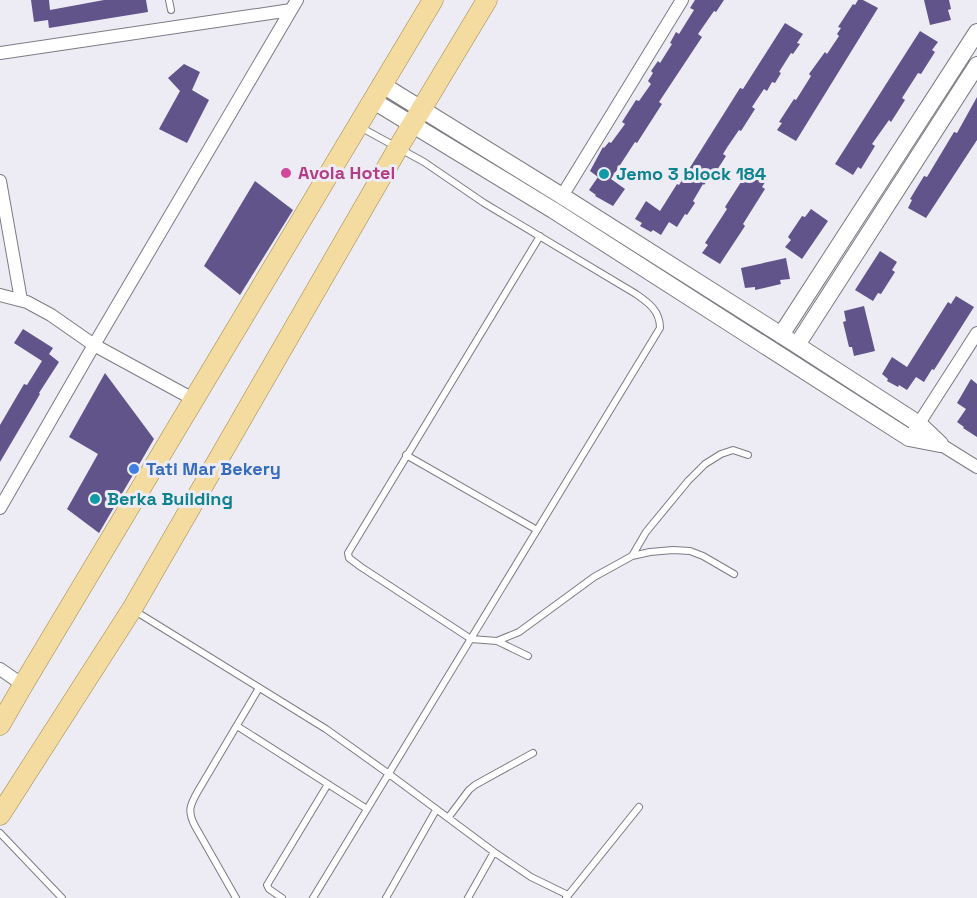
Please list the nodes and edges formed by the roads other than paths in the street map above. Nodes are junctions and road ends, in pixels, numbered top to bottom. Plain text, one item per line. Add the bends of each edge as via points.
1 (169, 0) edge
2 (433, 0) edge
3 (487, 0) edge
4 (682, 0) edge
5 (294, 5) edge
6 (171, 10) dead end
7 (977, 32) edge
8 (0, 53) edge
9 (977, 65) edge
10 (377, 92) junction
11 (418, 117) junction
12 (357, 125) junction
13 (398, 148) junction
14 (0, 181) edge
15 (562, 196) junction
16 (864, 207) junction
17 (880, 216) junction
18 (540, 236) junction
19 (0, 296) edge
20 (21, 300) junction
21 (977, 333) edge
22 (781, 336) junction
23 (94, 345) junction
24 (797, 345) junction
25 (193, 399) junction
26 (919, 424) junction
27 (909, 438) junction
28 (940, 444) junction
29 (406, 455) junction
30 (748, 455) dead end
31 (977, 467) edge
32 (0, 508) edge
33 (537, 530) junction
34 (632, 556) junction
35 (734, 574) dead end
36 (132, 609) junction
37 (471, 639) junction
38 (497, 641) junction
39 (528, 656) dead end
40 (0, 669) edge
41 (23, 685) junction
42 (258, 688) junction
43 (0, 725) edge
44 (237, 726) junction
45 (532, 753) dead end
46 (390, 774) junction
47 (328, 784) junction
48 (639, 807) dead end
49 (367, 809) junction
50 (436, 810) junction
51 (0, 815) edge
52 (448, 818) junction
53 (0, 833) edge
54 (494, 852) junction
55 (567, 896) edge
56 (62, 898) edge
57 (236, 898) edge
58 (282, 898) edge
59 (313, 898) edge
60 (386, 898) edge
61 (468, 898) edge

1 - 6 lane
2 - 10 main road
3 - 11 main road
4 - 15 street
5 - 8 street
5 - 23 street
7 - 16 street
9 - 17 street
10 - 11 street
10 - 12 main road
11 - 13 main road
11 - 15 street
11 - 27 street via 553,210
12 - 13 lane
12 - 25 main road
13 - 18 lane
13 - 36 main road
14 - 20 street
15 - 22 street
16 - 17 street
16 - 22 street
17 - 24 street
18 - 29 lane
18 - 33 lane via 652,306 660,328
19 - 20 street
20 - 23 street
21 - 26 street
22 - 24 street
23 - 25 street
23 - 32 street
24 - 26 street
25 - 41 main road
26 - 27 street
26 - 28 street
27 - 28 street
28 - 31 street
29 - 33 lane
29 - 37 lane via 350,548 349,558
30 - 34 lane via 733,450 705,464 646,532
33 - 37 lane
34 - 35 lane via 690,551
34 - 38 lane via 594,577 519,632
36 - 42 lane
36 - 51 main road
37 - 38 lane
37 - 46 lane
38 - 39 lane
40 - 41 street
41 - 43 main road
42 - 44 lane
42 - 46 lane
44 - 47 lane
44 - 57 lane via 190,809 190,818
45 - 52 lane via 475,785
46 - 49 lane
46 - 50 lane
47 - 49 lane
47 - 58 lane via 267,885
48 - 55 lane
49 - 59 lane
50 - 52 lane
50 - 60 lane
52 - 54 lane
53 - 56 lane
54 - 55 lane
54 - 61 lane

